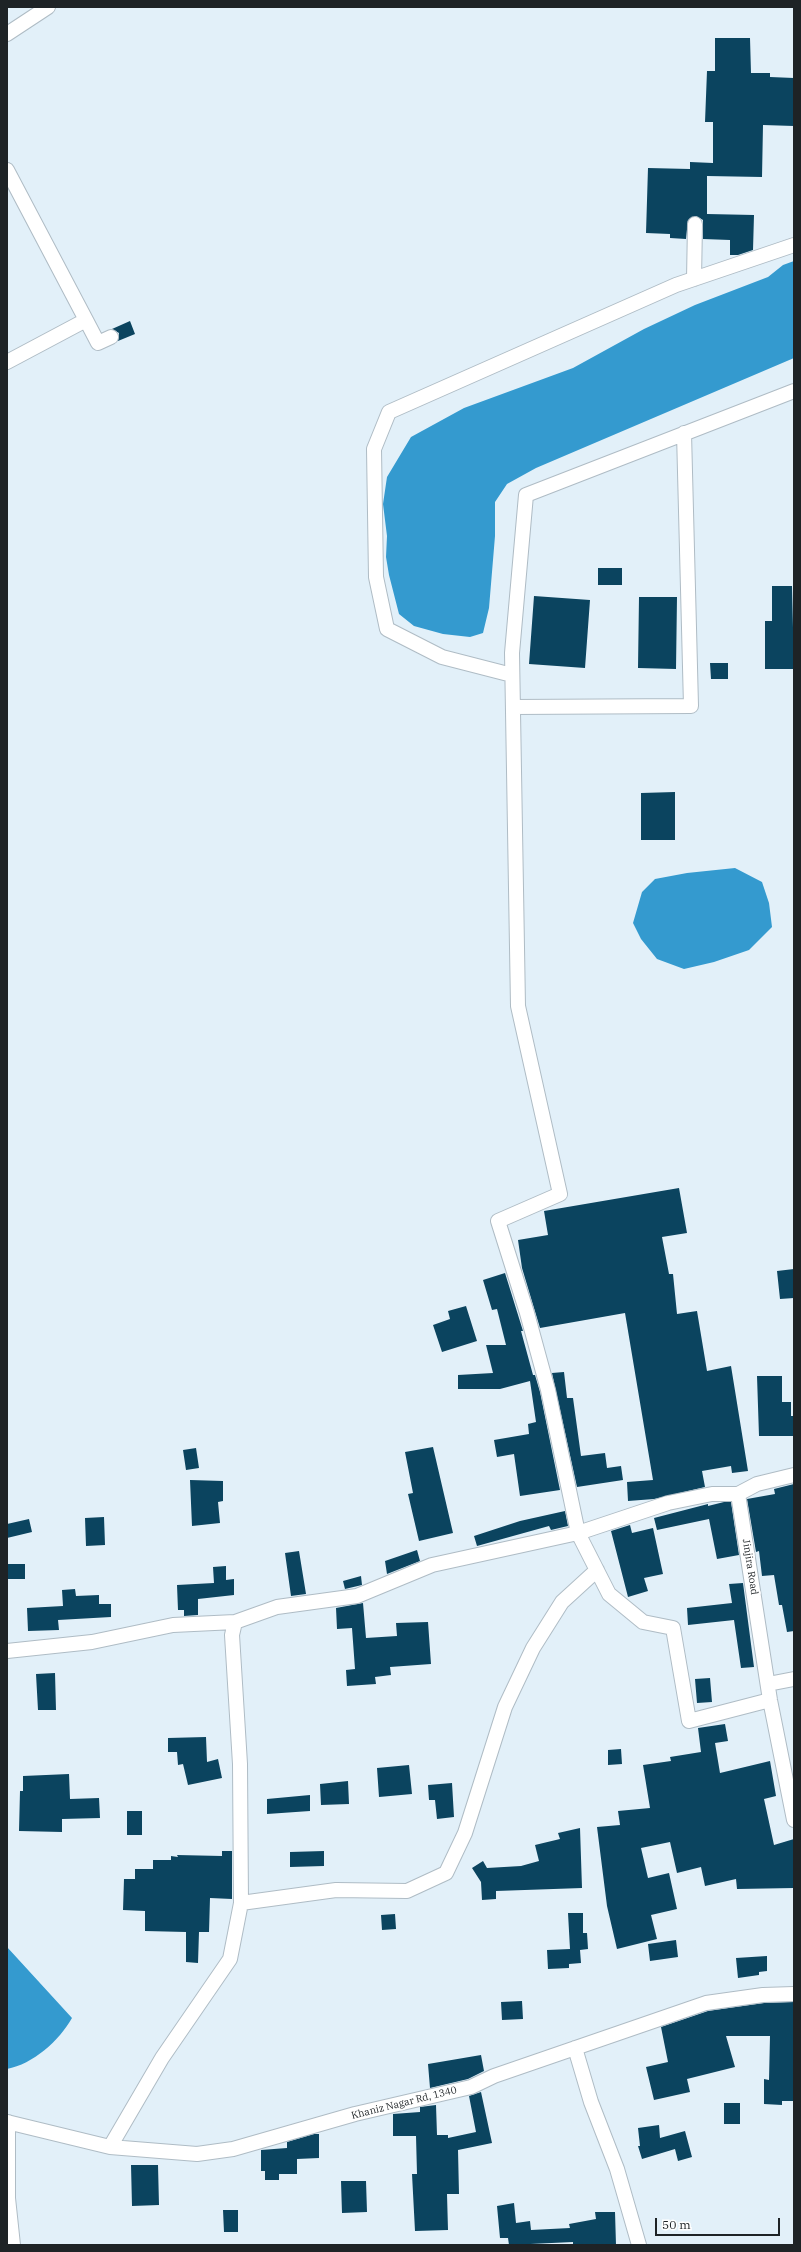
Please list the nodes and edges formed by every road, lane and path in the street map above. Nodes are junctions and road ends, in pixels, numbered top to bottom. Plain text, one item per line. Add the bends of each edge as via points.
1 (48, 7) edge
2 (7, 34) edge
3 (7, 170) edge
4 (695, 224) dead end
5 (794, 244) edge
6 (694, 278) junction
7 (86, 320) junction
8 (112, 337) dead end
9 (7, 362) edge
10 (794, 391) edge
11 (684, 433) junction
12 (512, 675) junction
13 (513, 707) junction
14 (794, 1475) edge
15 (738, 1494) junction
16 (578, 1533) junction
17 (597, 1570) junction
18 (235, 1622) junction
19 (7, 1651) edge
20 (794, 1679) edge
21 (768, 1684) junction
22 (770, 1700) junction
23 (792, 1795) edge
24 (794, 1820) edge
25 (241, 1903) junction
26 (794, 1994) edge
27 (575, 2048) junction
28 (7, 2122) edge
29 (110, 2147) junction
30 (13, 2245) edge
31 (639, 2245) edge

1 - 2 street
3 - 7 street
4 - 6 street
5 - 6 street
6 - 12 street via 389,412 374,449 376,577 387,629 442,657
7 - 8 street via 98,343
7 - 9 street
10 - 11 street
11 - 12 street via 526,495
11 - 13 street via 691,706
12 - 13 street
13 - 16 street via 518,1006 560,1194 498,1221 548,1390
14 - 15 street via 757,1484
15 - 16 street via 712,1494 668,1503
15 - 21 street, Jinjira Road
16 - 17 street
16 - 18 street via 432,1565 357,1596 277,1607
17 - 22 street via 609,1594 643,1622 673,1628 689,1720
17 - 25 street via 562,1602 533,1648 505,1708 465,1833 446,1873 406,1891 336,1890
18 - 19 street via 173,1625 92,1642
18 - 25 street via 232,1635 240,1764
20 - 21 street
21 - 22 street, Jinjira Road
22 - 23 street, Jinjira Road
23 - 24 street, Jinjira Road
25 - 29 street via 230,1959 162,2058
26 - 27 street, Khaniz Nagar Rd, 1340 via 763,1995 706,2003
27 - 29 street, Khaniz Nagar Rd, 1340 via 494,2076 471,2087 355,2114 233,2150 197,2154
27 - 31 street via 591,2102 617,2169
28 - 29 street, Khaniz Nagar Rd, 1340
28 - 30 street via 8,2198

